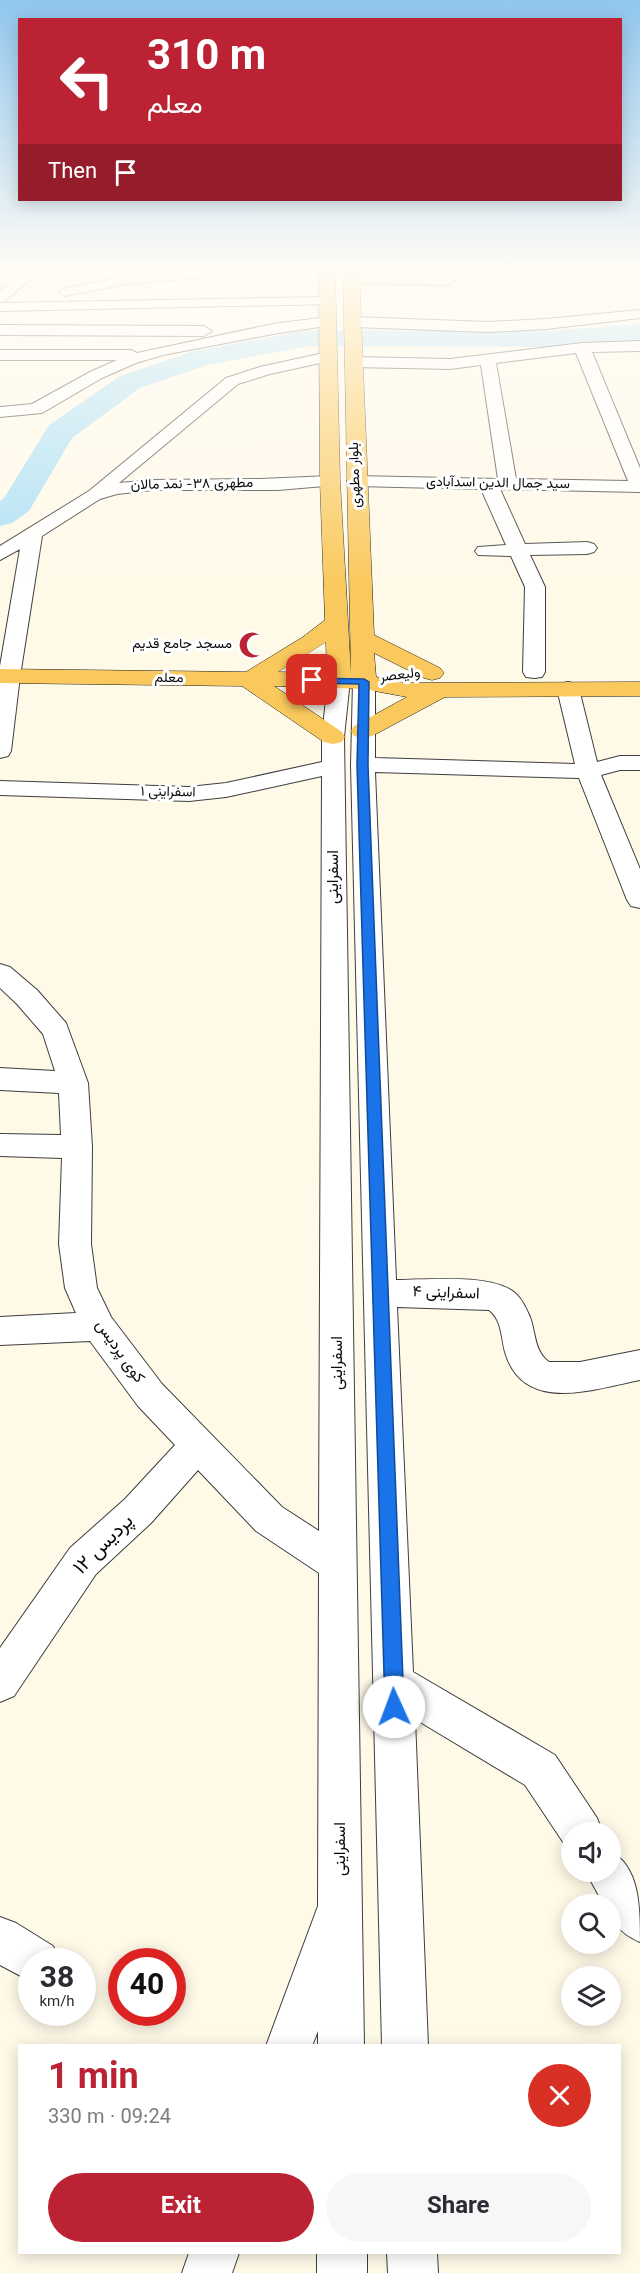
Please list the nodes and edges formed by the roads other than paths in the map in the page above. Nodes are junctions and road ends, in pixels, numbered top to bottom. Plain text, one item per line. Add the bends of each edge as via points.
1 (98, 374) edge
2 (253, 374) edge
3 (329, 374) edge
4 (354, 374) edge
5 (490, 374) edge
6 (593, 374) edge
7 (0, 412) edge
8 (330, 481) junction
9 (356, 481) junction
10 (488, 484) junction
11 (508, 484) junction
12 (640, 487) edge
13 (94, 495) junction
14 (33, 532) junction
15 (518, 548) junction
16 (587, 548) dead end
17 (485, 551) dead end
18 (0, 554) edge
19 (335, 623) junction
20 (364, 639) junction
21 (534, 672) junction
22 (640, 672) edge
23 (5, 676) edge
24 (249, 680) junction
25 (567, 680) junction
26 (352, 681) junction
27 (439, 681) junction
28 (640, 689) edge
29 (348, 750) junction
30 (0, 751) edge
31 (640, 763) edge
32 (588, 771) junction
33 (0, 788) edge
34 (367, 856) junction
35 (334, 857) junction
36 (640, 900) edge
37 (0, 973) edge
38 (0, 1079) edge
39 (72, 1083) junction
40 (0, 1145) edge
41 (77, 1147) junction
42 (381, 1293) junction
43 (98, 1326) junction
44 (0, 1331) edge
45 (640, 1365) edge
46 (198, 1444) junction
47 (339, 1565) junction
48 (0, 1683) edge
49 (394, 1684) junction
50 (575, 1822) edge
51 (615, 1882) edge
52 (341, 1901) junction
53 (640, 1920) edge
54 (0, 1940) edge
55 (18, 1951) edge
56 (290, 2044) edge
57 (341, 2044) edge
58 (405, 2044) edge
59 (214, 2254) edge
60 (342, 2254) edge
61 (412, 2254) edge
62 (207, 2273) edge
63 (342, 2273) edge
64 (413, 2273) edge

1 - 7 street via 36,409
2 - 13 street via 232,381
3 - 8 main road, بلوار مطهری
4 - 9 main road, بلوار مطهری
5 - 11 street
6 - 12 street
8 - 13 street, مطهری ۳۸- نمد مالان via 145,485
8 - 19 main road, بلوار مطهری
9 - 10 street, سید جمال الدین اسدآبادی via 438,474
9 - 20 main road, بلوار مطهری
10 - 11 street, سید جمال الدین اسدآبادی
10 - 15 street
11 - 12 street, سید جمال الدین اسدآبادی
13 - 14 street, مطهری ۳۸- نمد مالان
14 - 18 street, مطهری ۳۸- نمد مالان
14 - 23 street
15 - 16 street
15 - 17 street
15 - 21 street via 535,587
19 - 24 main road
19 - 26 main road, بلوار مطهری
20 - 26 main road, بلوار مطهری
20 - 27 main road
21 - 25 main road, ولیعصر
21 - 27 main road, ولیعصر
22 - 25 main road, ولیعصر
23 - 24 main road, معلم
23 - 30 street
24 - 26 main road, معلم
24 - 29 main road
25 - 27 main road, ولیعصر
25 - 28 main road, ولیعصر
25 - 32 street
26 - 27 main road, ولیعصر via 405,690
26 - 29 street, اسفراینی
27 - 29 main road via 422,699
29 - 32 street, اسفراینی ۱
29 - 33 street, اسفراینی ۱ via 210,793
29 - 34 street, اسفراینی
29 - 35 street, اسفراینی
31 - 32 street, اسفراینی ۱ via 620,763
32 - 36 street
34 - 35 street via 347,849
34 - 42 street, اسفراینی
35 - 47 street, اسفراینی
37 - 39 street, کوی پردیس via 56,1030
38 - 39 street
39 - 41 street, کوی پردیس
40 - 41 street
41 - 43 street, کوی پردیس via 75,1244 81,1288
42 - 45 street, اسفراینی ۴ via 497,1298 513,1316 527,1363 534,1372 547,1377
42 - 49 street, اسفراینی
43 - 44 street
43 - 46 street, کوی پردیس via 150,1395
46 - 47 street, کوی پردیس via 269,1519
46 - 48 street, پردیس ۱۲ via 138,1511 83,1561
47 - 52 street, اسفراینی
49 - 50 street via 540,1770
49 - 58 street, اسفراینی
51 - 53 street
52 - 56 street
52 - 57 street, اسفراینی
54 - 55 street
59 - 62 street
60 - 63 street
61 - 64 street

